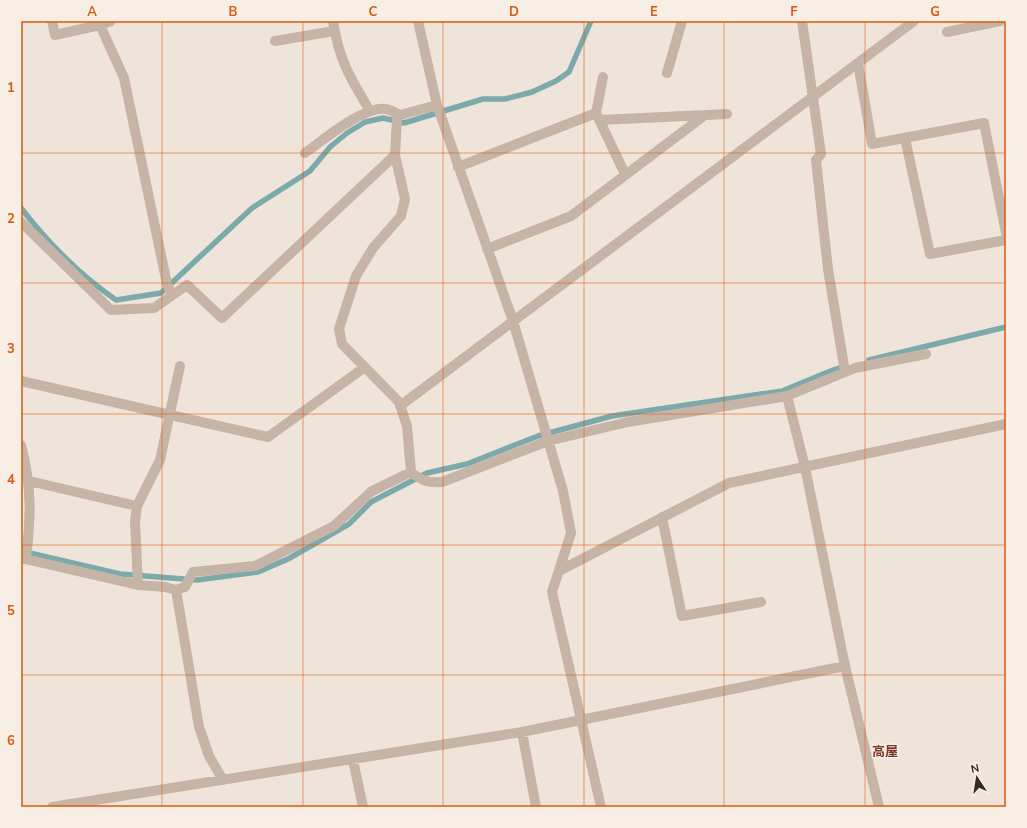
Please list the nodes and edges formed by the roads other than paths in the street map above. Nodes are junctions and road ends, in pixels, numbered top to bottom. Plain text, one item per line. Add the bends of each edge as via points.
1 (52, 21) edge
2 (111, 21) edge
3 (418, 21) edge
4 (682, 21) edge
5 (802, 21) edge
6 (914, 21) edge
7 (1000, 21) edge
8 (100, 25) junction
9 (334, 26) edge
10 (947, 32) dead end
11 (275, 41) dead end
12 (858, 63) junction
13 (667, 73) dead end
14 (602, 77) dead end
15 (812, 97) junction
16 (438, 110) junction
17 (370, 111) junction
18 (726, 114) dead end
19 (598, 116) junction
20 (704, 116) junction
21 (398, 120) junction
22 (905, 138) junction
23 (305, 153) dead end
24 (395, 155) junction
25 (458, 167) junction
26 (625, 174) junction
27 (21, 222) edge
28 (1006, 233) edge
29 (1006, 240) edge
30 (487, 250) junction
31 (170, 289) junction
32 (513, 321) junction
33 (926, 354) dead end
34 (180, 366) dead end
35 (365, 367) junction
36 (844, 368) junction
37 (21, 381) edge
38 (787, 396) junction
39 (400, 406) junction
40 (170, 415) junction
41 (1006, 424) edge
42 (546, 436) junction
43 (21, 445) edge
44 (805, 467) junction
45 (416, 475) junction
46 (29, 481) junction
47 (137, 506) junction
48 (662, 517) junction
49 (25, 555) edge
50 (559, 571) junction
51 (137, 579) junction
52 (176, 590) junction
53 (761, 602) dead end
54 (845, 666) junction
55 (581, 721) junction
56 (522, 732) junction
57 (353, 760) junction
58 (223, 780) junction
59 (52, 807) edge
60 (363, 807) edge
61 (536, 807) edge
62 (601, 807) edge
63 (879, 807) edge

1 - 8 street via 55,35
2 - 8 street
3 - 16 street
4 - 13 street
5 - 15 street
6 - 12 street
7 - 10 street
8 - 31 street via 124,78
9 - 11 street
9 - 17 street via 337,48 349,77
12 - 15 street
12 - 22 street via 872,144
14 - 19 street
15 - 32 street
15 - 36 street via 821,154 816,160 828,269
16 - 21 street
16 - 25 street
17 - 21 street via 385,109
17 - 23 street via 349,122
18 - 20 street
19 - 20 street
19 - 25 street
19 - 26 street
20 - 26 street
21 - 24 street
22 - 28 street via 984,123
22 - 29 street via 930,254
24 - 31 street via 222,318 187,285
24 - 35 street via 405,199 401,216 374,248 356,276 339,329 342,344
25 - 30 street
26 - 30 street via 571,216
27 - 31 street via 111,310 154,308
30 - 32 street
32 - 39 street
32 - 42 street
33 - 36 street
34 - 40 street
35 - 39 street
35 - 40 street via 268,437
36 - 38 street
37 - 40 street
38 - 42 street
38 - 44 street
39 - 45 street via 407,426
40 - 47 street via 160,460
41 - 44 street
42 - 45 street via 442,482 429,482
42 - 50 street via 563,491 571,533
43 - 46 street
44 - 48 street via 729,483
44 - 54 street
45 - 52 street via 372,491 334,526 255,566 193,572 189,580
46 - 47 street
46 - 49 street via 30,514
47 - 51 street
48 - 50 street
48 - 53 street via 682,616
49 - 51 street
50 - 55 street via 552,592
51 - 52 street
52 - 58 street via 198,728 209,756
54 - 55 street
54 - 63 street
55 - 56 street
55 - 62 street
56 - 57 street
56 - 61 street
57 - 58 street
57 - 60 street
58 - 59 street

